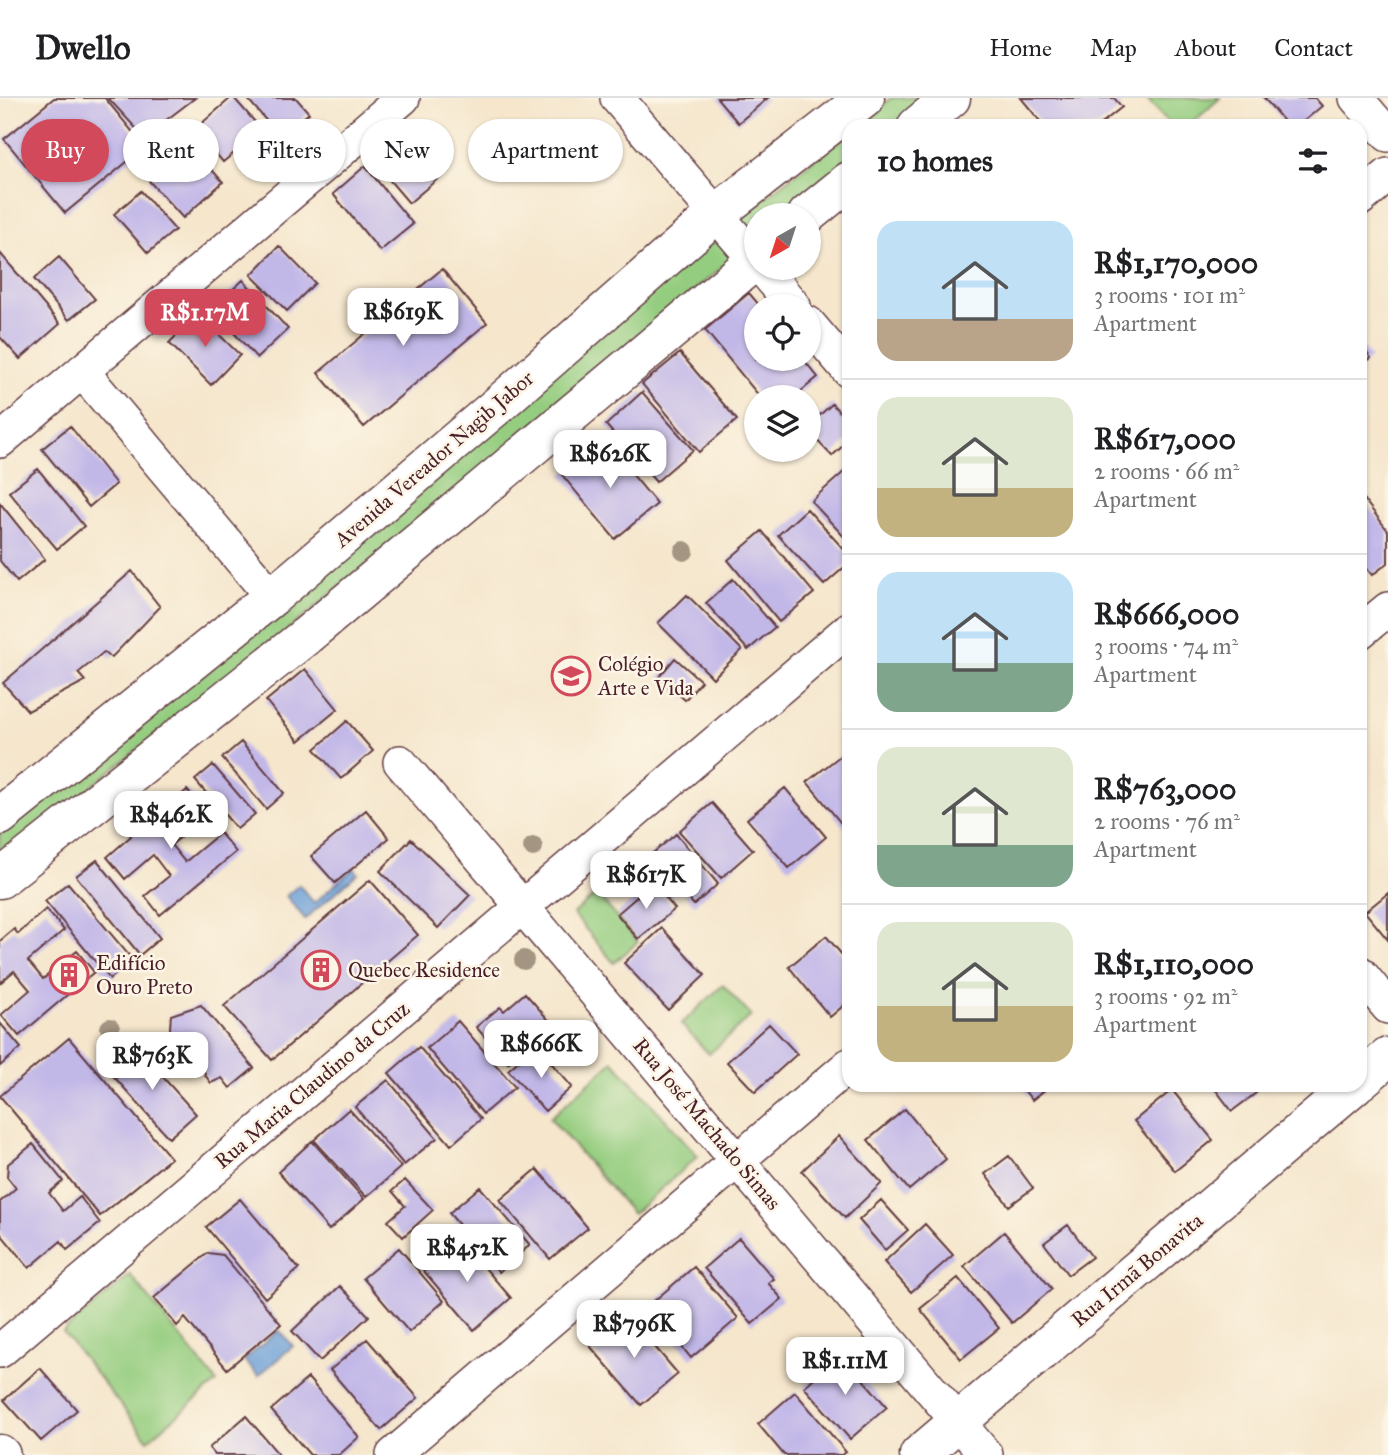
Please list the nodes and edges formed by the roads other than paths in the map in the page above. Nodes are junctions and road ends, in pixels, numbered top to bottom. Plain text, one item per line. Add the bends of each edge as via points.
1 (403, 98) edge
2 (617, 98) edge
3 (865, 98) edge
4 (951, 98) edge
5 (1356, 98) edge
6 (926, 119) edge
7 (1388, 135) edge
8 (1388, 175) edge
9 (842, 187) edge
10 (1367, 193) edge
11 (821, 204) edge
12 (716, 214) junction
13 (744, 247) edge
14 (744, 271) edge
15 (772, 280) edge
16 (784, 294) edge
17 (821, 338) edge
18 (842, 363) edge
19 (82, 371) junction
20 (0, 441) edge
21 (272, 597) junction
22 (1388, 609) edge
23 (1367, 626) edge
24 (842, 635) edge
25 (306, 636) junction
26 (400, 762) dead end
27 (0, 816) edge
28 (0, 879) edge
29 (523, 906) junction
30 (1367, 982) edge
31 (1388, 1007) edge
32 (1388, 1057) edge
33 (842, 1071) edge
34 (1367, 1075) edge
35 (1347, 1092) edge
36 (738, 1160) junction
37 (0, 1351) edge
38 (958, 1422) junction
39 (393, 1455) edge
40 (919, 1455) edge
41 (986, 1455) edge

1 - 19 street
2 - 12 street
3 - 12 main road, Avenida Vereador Nagib Jabor
4 - 6 main road
5 - 7 street
8 - 10 street
9 - 11 main road
12 - 13 street
12 - 21 main road, Avenida Vereador Nagib Jabor
14 - 25 main road
15 - 16 street
17 - 18 street
19 - 20 street
19 - 21 street
21 - 25 main road
21 - 27 main road, Avenida Vereador Nagib Jabor
22 - 23 street
24 - 29 street, Rua Maria Claudino da Cruz
25 - 28 main road
26 - 29 street, Rua José Machado Simas
29 - 36 street, Rua José Machado Simas
29 - 37 street, Rua Maria Claudino da Cruz
30 - 31 street
32 - 34 main road
33 - 36 street
35 - 38 main road, Rua Irmã Bonavita
36 - 38 street, Rua José Machado Simas
36 - 39 street
38 - 40 main road, Rua Irmã Bonavita
38 - 41 street, Rua José Machado Simas

